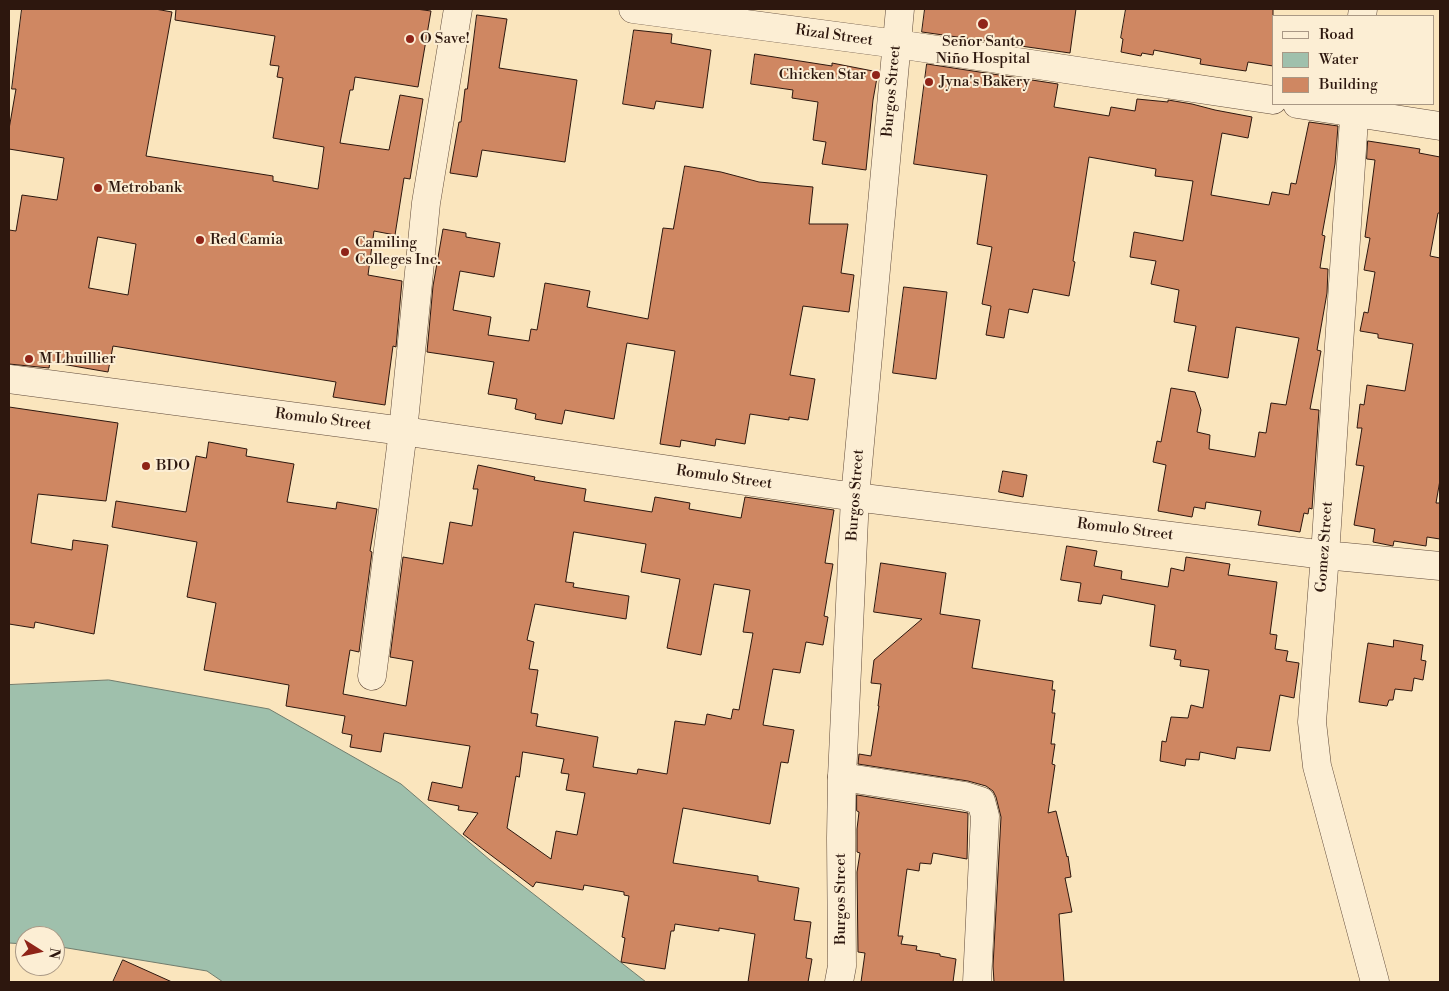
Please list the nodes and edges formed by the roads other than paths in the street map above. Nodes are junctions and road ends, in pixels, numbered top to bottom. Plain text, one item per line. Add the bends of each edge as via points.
1 (458, 9) edge
2 (633, 9) edge
3 (900, 9) edge
4 (897, 44) junction
5 (1272, 100) edge
6 (1310, 105) edge
7 (1354, 108) edge
8 (1440, 126) edge
9 (9, 379) edge
10 (402, 431) junction
11 (855, 497) junction
12 (1325, 555) junction
13 (1440, 566) edge
14 (372, 676) dead end
15 (842, 777) junction
16 (839, 982) edge
17 (977, 982) edge
18 (1375, 982) edge

1 - 10 street via 426,203
2 - 4 street, Rizal Street
3 - 4 street, Burgos Street
4 - 5 street, Rizal Street
4 - 11 street, Burgos Street
6 - 7 street
7 - 8 street
7 - 12 street, Gomez Street
9 - 10 street, Romulo Street
10 - 11 street, Romulo Street
10 - 14 street
11 - 12 street, Romulo Street
11 - 15 street, Burgos Street
12 - 13 street, Romulo Street
12 - 18 street, Gomez Street via 1312,722 1317,766
15 - 16 street, Burgos Street via 842,966
15 - 17 street via 965,796 981,802 985,816

